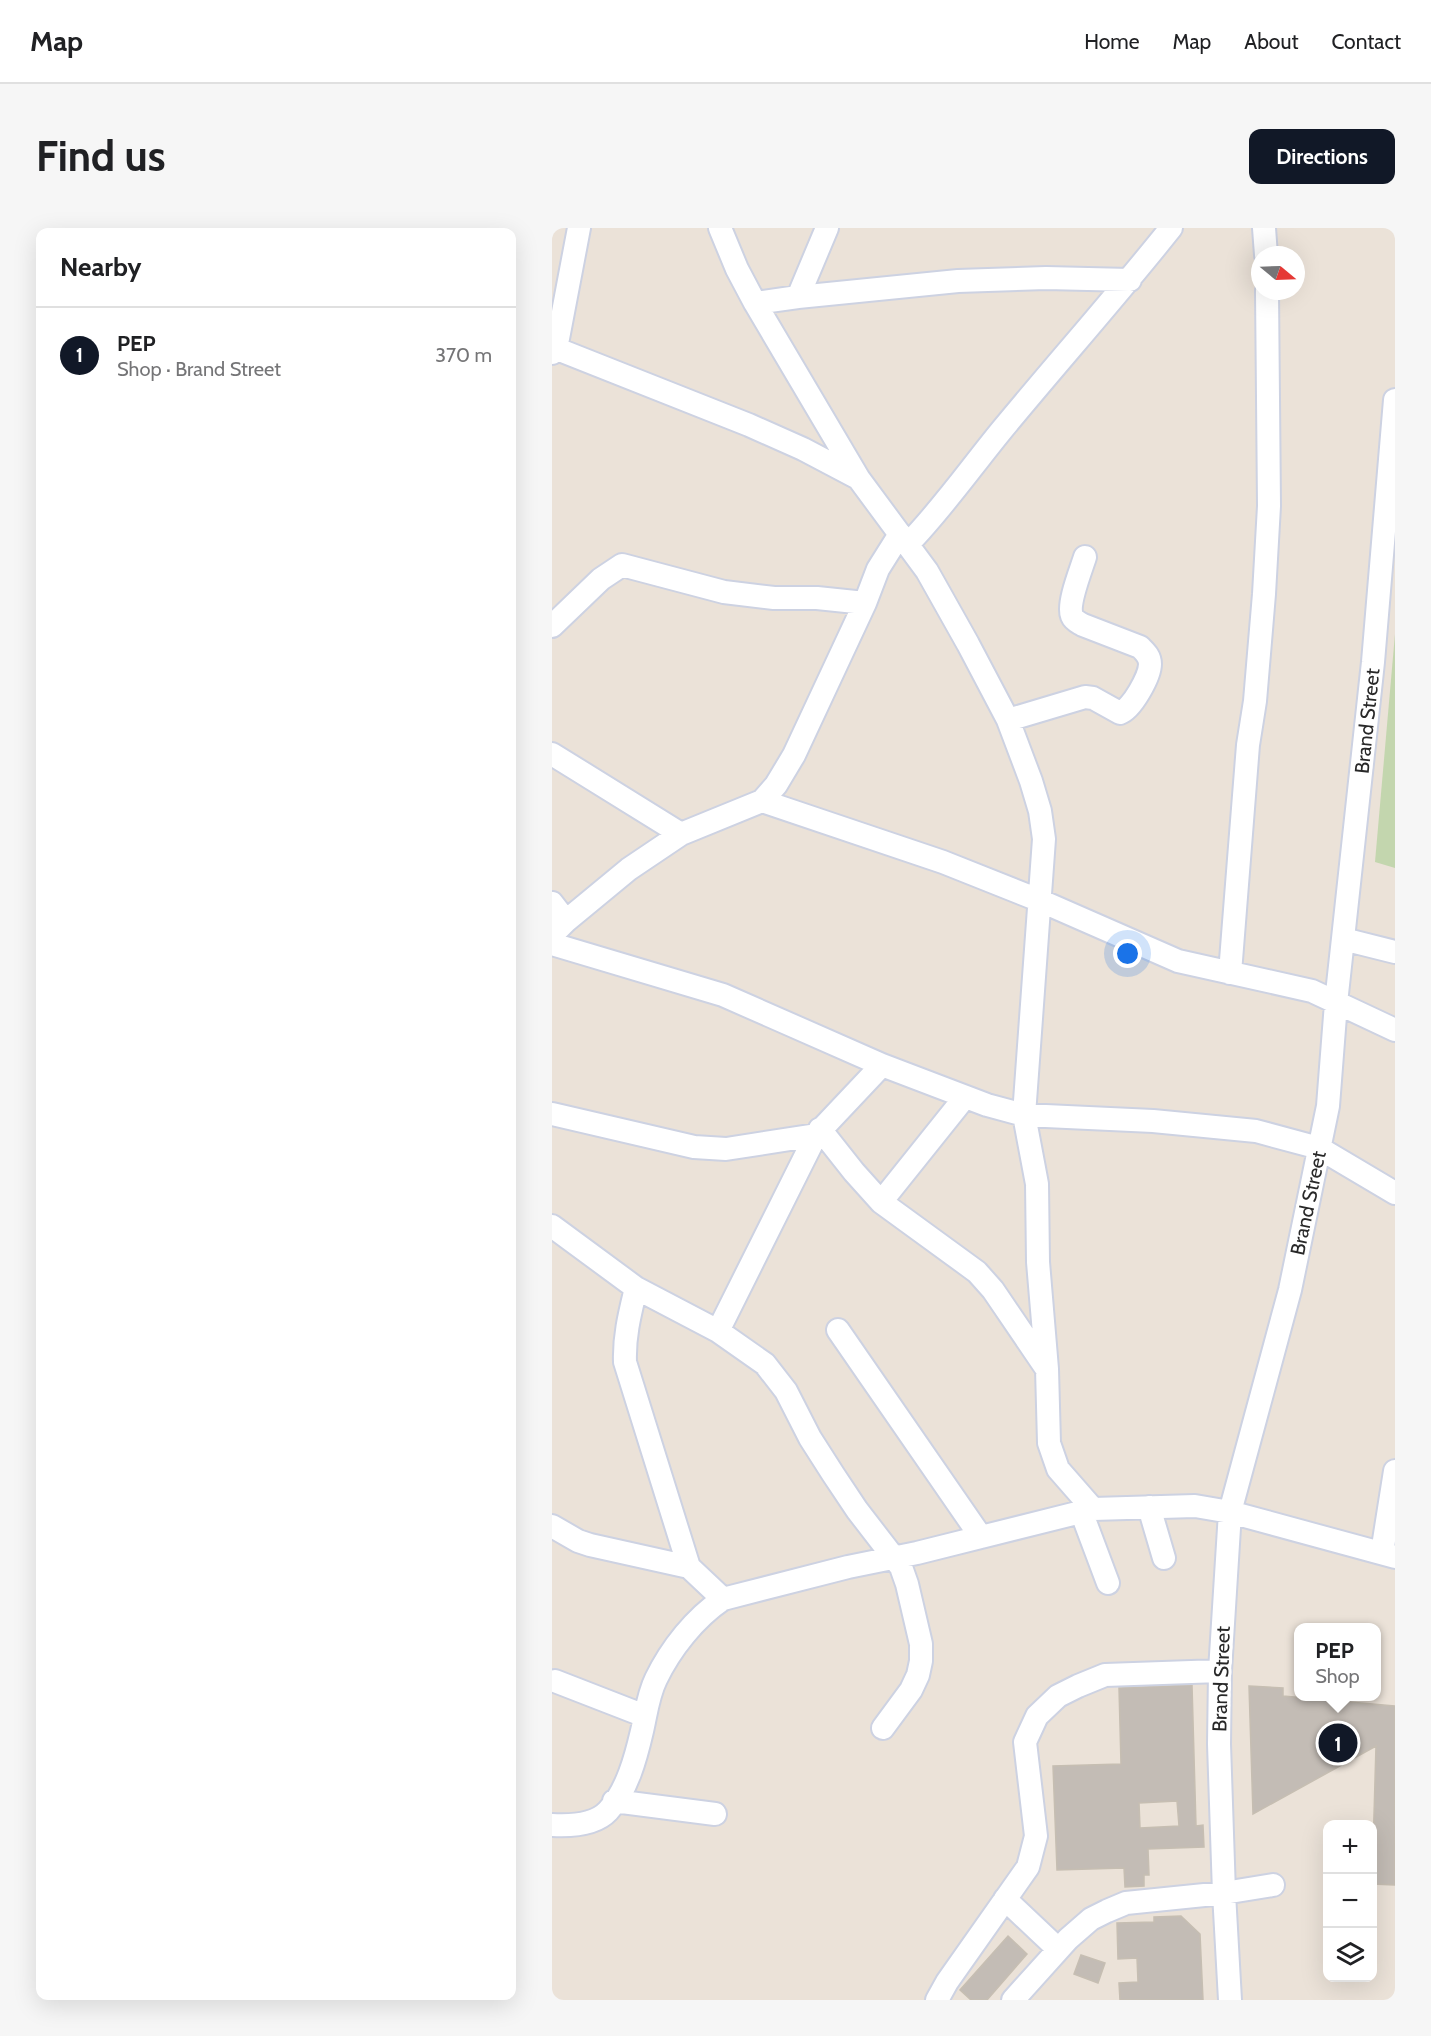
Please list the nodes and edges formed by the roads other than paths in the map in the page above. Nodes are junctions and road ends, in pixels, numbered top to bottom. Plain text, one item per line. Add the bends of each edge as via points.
1 (579, 228) edge
2 (720, 228) edge
3 (827, 228) edge
4 (1171, 228) edge
5 (1264, 228) edge
6 (1265, 246) edge
7 (1130, 280) junction
8 (798, 297) junction
9 (1267, 300) edge
10 (755, 303) junction
11 (553, 350) edge
12 (1395, 400) edge
13 (859, 479) junction
14 (904, 539) junction
15 (1085, 557) dead end
16 (865, 603) junction
17 (552, 626) edge
18 (1008, 720) junction
19 (552, 754) edge
20 (762, 801) junction
21 (681, 834) junction
22 (1041, 901) junction
23 (556, 920) edge
24 (1344, 939) junction
25 (552, 945) edge
26 (1395, 952) edge
27 (1230, 973) junction
28 (1336, 1003) junction
29 (1395, 1030) edge
30 (882, 1065) junction
31 (965, 1096) junction
32 (552, 1114) edge
33 (1024, 1115) junction
34 (818, 1132) junction
35 (1319, 1148) junction
36 (1395, 1193) edge
37 (881, 1202) junction
38 (557, 1238) edge
39 (636, 1288) junction
40 (838, 1330) dead end
41 (718, 1331) junction
42 (1047, 1369) junction
43 (1395, 1471) edge
44 (1149, 1507) junction
45 (1087, 1510) junction
46 (1230, 1512) junction
47 (552, 1526) edge
48 (981, 1537) junction
49 (1389, 1555) edge
50 (895, 1558) junction
51 (1164, 1558) dead end
52 (689, 1567) junction
53 (1108, 1583) dead end
54 (723, 1599) junction
55 (1220, 1671) junction
56 (555, 1681) dead end
57 (645, 1716) junction
58 (883, 1728) dead end
59 (614, 1801) junction
60 (715, 1814) dead end
61 (552, 1825) edge
62 (1273, 1885) dead end
63 (1224, 1893) junction
64 (1005, 1899) junction
65 (1058, 1949) junction
66 (937, 2000) edge
67 (1012, 2000) edge
68 (1230, 2000) edge

1 - 11 street
2 - 10 street
3 - 8 street
4 - 7 street
5 - 6 street
7 - 8 street via 958,281
7 - 14 street via 924,527
8 - 10 street
9 - 27 street via 1268,517
10 - 13 street
11 - 13 street via 749,424
12 - 24 street, Brand Street
13 - 14 street
14 - 16 street via 878,569
14 - 18 street via 927,571
15 - 18 street via 1070,614 1083,625 1140,647 1150,662 1148,672 1126,711 1120,713 1085,697
16 - 17 street via 724,592 622,565 585,593
16 - 20 street via 794,755
18 - 22 street via 1040,811 1044,839
19 - 21 street
20 - 21 street
20 - 22 street via 944,862
21 - 23 street
22 - 27 street via 1178,961
22 - 33 street
24 - 26 street
24 - 28 street, Brand Street
25 - 30 street via 723,994
27 - 28 street via 1296,986
28 - 29 street
28 - 35 street, Brand Street via 1328,1106
30 - 31 street
30 - 34 street
31 - 33 street
31 - 37 street
32 - 34 street via 712,1149
33 - 35 street via 1256,1131
33 - 42 street via 1037,1184 1038,1262
34 - 37 street
34 - 41 street
35 - 36 street
35 - 46 street, Brand Street via 1290,1290
37 - 42 street via 977,1272
38 - 39 street
39 - 41 street
39 - 52 street via 627,1324 625,1362
40 - 48 street
41 - 50 street via 749,1351 777,1377 856,1510
42 - 45 street via 1049,1443 1058,1469
43 - 49 street
44 - 45 street
44 - 46 street via 1196,1506
44 - 51 street
45 - 48 street
45 - 53 street
46 - 49 street
46 - 55 street, Brand Street
47 - 52 street via 590,1545
48 - 50 street
50 - 54 street
50 - 58 street via 907,1584 921,1644 921,1661 911,1690
52 - 54 street
54 - 57 street via 709,1608 679,1642 656,1679
55 - 63 street, Brand Street
55 - 64 street via 1105,1676 1058,1696 1037,1716 1025,1742 1036,1836 1028,1867
56 - 57 street
57 - 59 street via 627,1776
59 - 60 street
59 - 61 street via 608,1811 590,1822
62 - 63 street
63 - 65 street via 1126,1903 1091,1919
63 - 68 street, Brand Street
64 - 65 street
64 - 66 street
65 - 67 street

